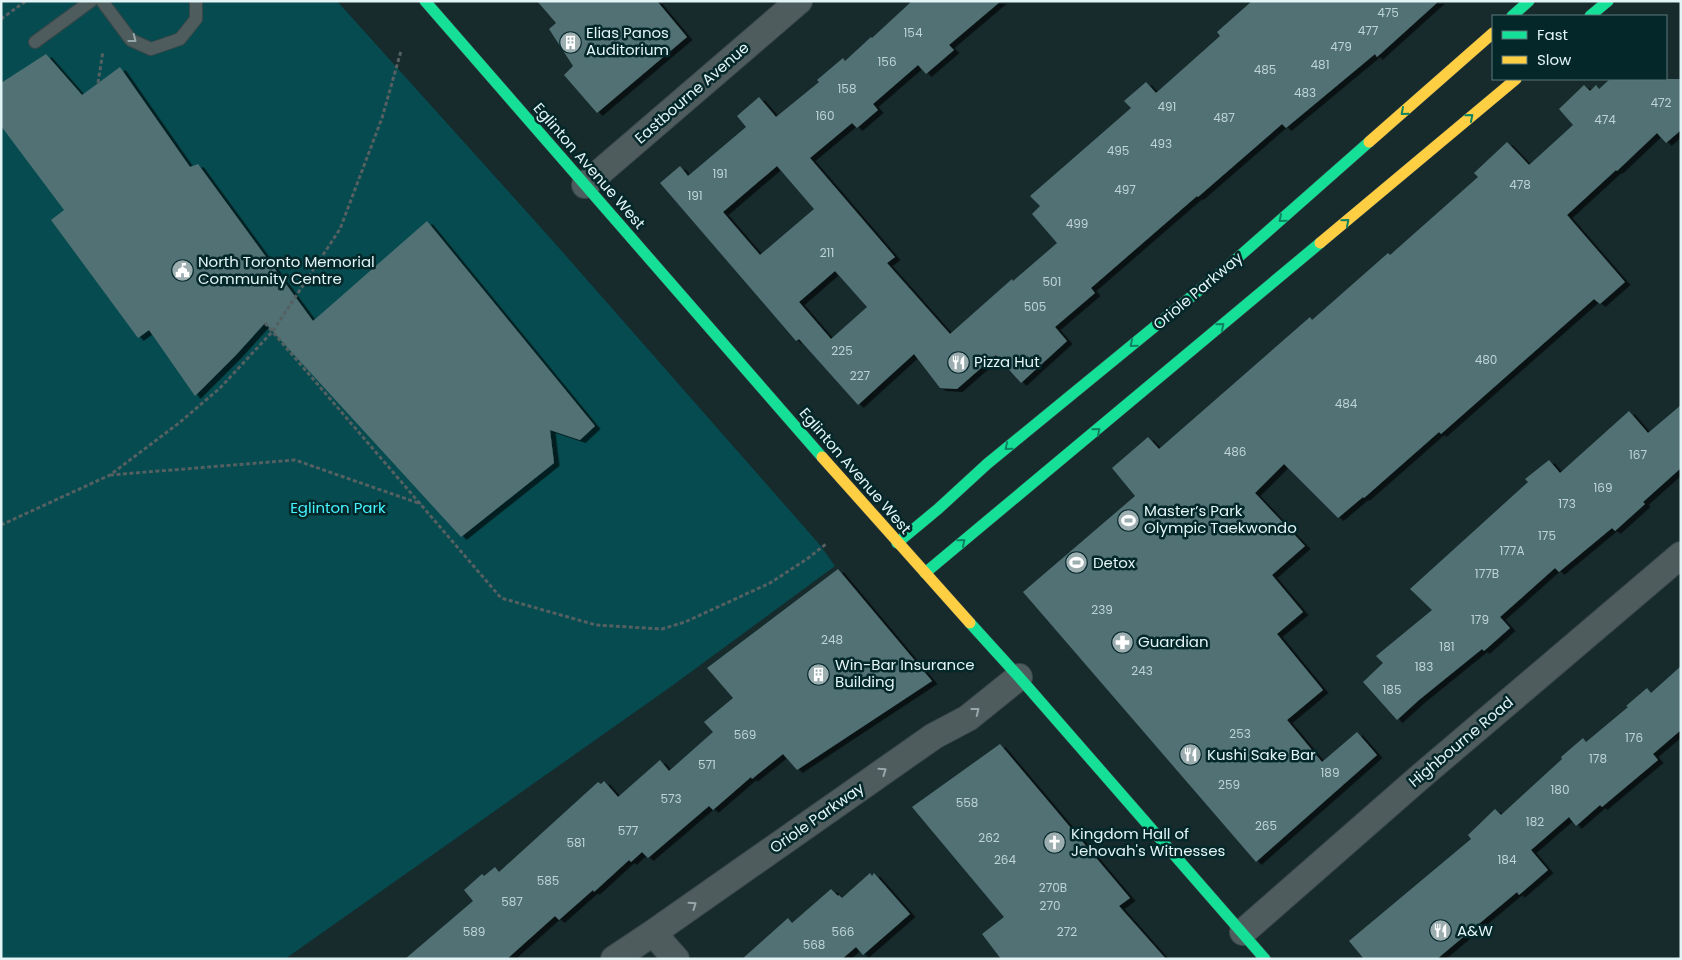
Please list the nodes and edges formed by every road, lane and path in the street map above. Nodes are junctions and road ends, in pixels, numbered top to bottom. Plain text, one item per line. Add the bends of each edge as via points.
1 (26, 1) edge
2 (91, 1) edge
3 (102, 1) edge
4 (196, 1) edge
5 (425, 1) edge
6 (799, 1) edge
7 (1529, 1) edge
8 (1608, 1) edge
9 (1513, 15) edge
10 (1591, 15) edge
11 (1, 19) edge
12 (1492, 34) edge
13 (35, 42) dead end
14 (103, 51) dead end
15 (401, 51) dead end
16 (1515, 80) edge
17 (98, 82) dead end
18 (585, 185) junction
19 (265, 323) dead end
20 (273, 331) junction
21 (110, 475) junction
22 (422, 504) junction
23 (1, 525) edge
24 (898, 543) junction
25 (826, 544) dead end
26 (1681, 555) edge
27 (925, 573) junction
28 (1019, 677) junction
29 (1243, 932) junction
30 (653, 933) junction
31 (614, 959) edge
32 (676, 959) edge
33 (1265, 959) edge

1 - 11 path
2 - 13 lane
3 -> 4 lane via 131,40 151,49 180,39 196,19
5 - 18 street, Eglinton Avenue West
6 - 18 street, Eastbourne Avenue
7 - 9 street
8 - 10 street
12 -> 24 street, Oriole Parkway via 1225,269
14 - 17 path
15 - 20 path via 382,118 340,229
27 -> 16 street via 1013,493 1059,462
18 - 24 street, Eglinton Avenue West
19 - 20 path
20 - 21 path via 220,388
20 - 22 path
21 - 22 path via 295,460
21 - 23 path
22 - 25 path via 502,598 596,625 662,629 685,622 770,583
24 - 27 street, Eglinton Avenue West
26 - 29 street, Highbourne Road via 1420,776
27 - 28 street, Eglinton Avenue West
28 - 29 street, Eglinton Avenue West
30 -> 28 street, Oriole Parkway via 934,736 968,718
29 - 33 street, Eglinton Avenue West
30 - 31 street, Oriole Parkway
30 - 32 street

